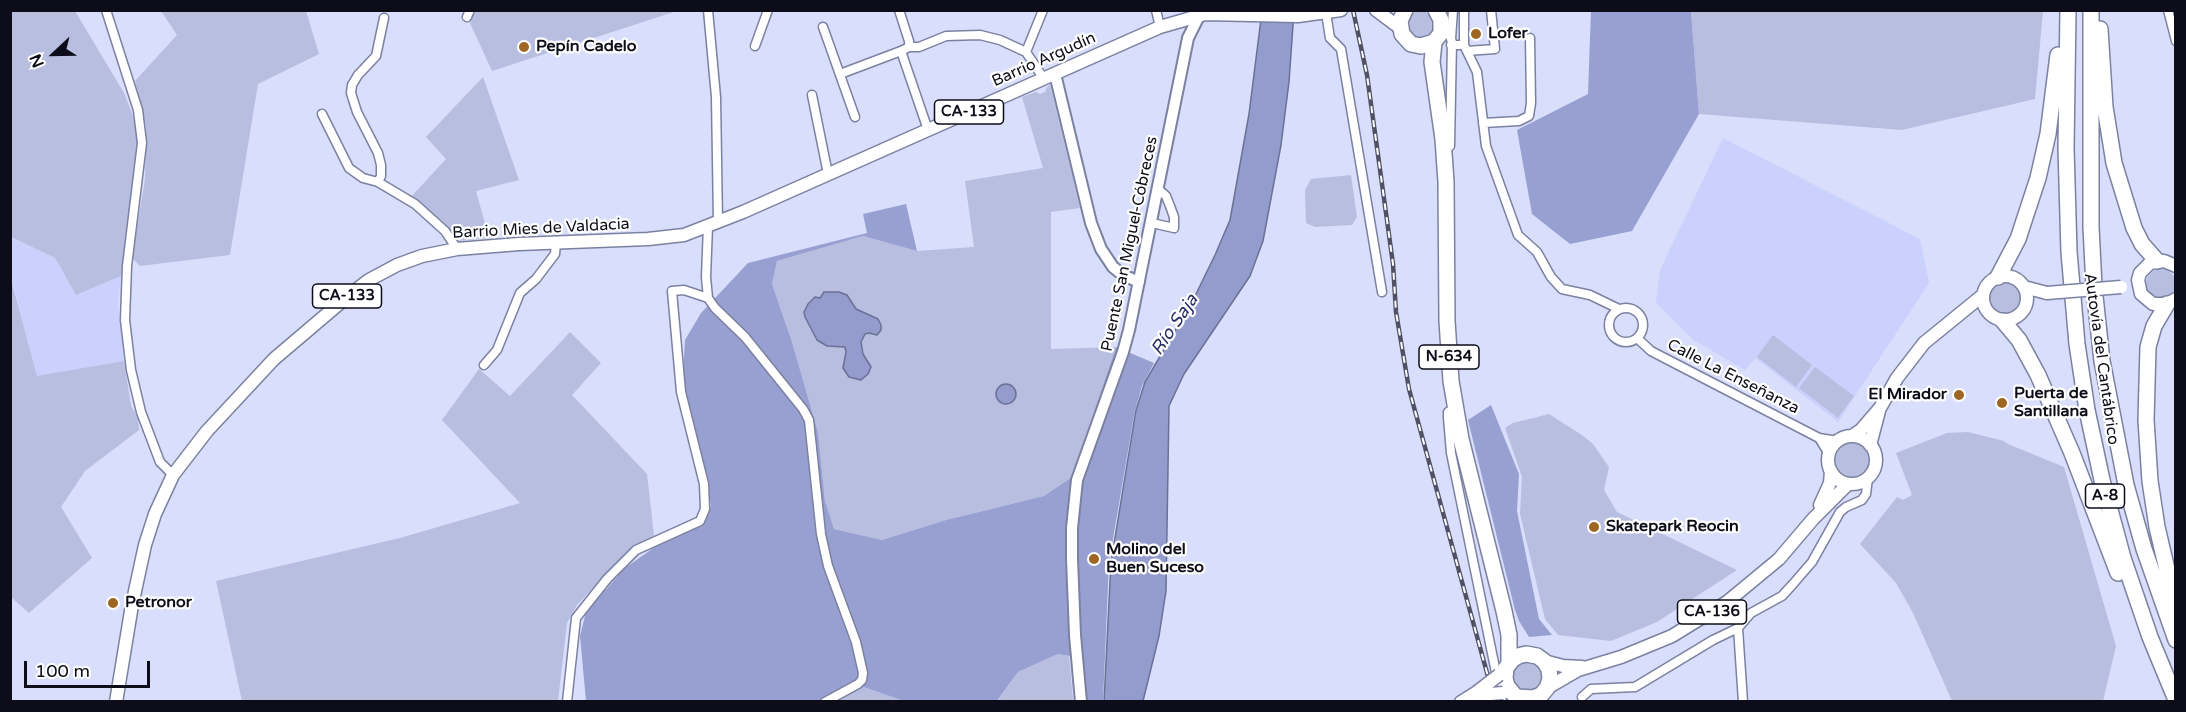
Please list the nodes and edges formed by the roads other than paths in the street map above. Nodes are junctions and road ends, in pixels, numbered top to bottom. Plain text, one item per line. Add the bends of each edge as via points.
1 (106, 10) edge
2 (708, 10) edge
3 (768, 10) edge
4 (899, 10) edge
5 (1043, 10) edge
6 (1156, 10) edge
7 (1341, 10) edge
8 (1376, 10) edge
9 (1464, 10) edge
10 (1491, 10) edge
11 (2060, 10) edge
12 (2068, 10) edge
13 (2091, 10) edge
14 (2100, 10) edge
15 (2168, 10) edge
16 (1326, 12) junction
17 (1203, 14) edge
18 (1402, 16) edge
19 (384, 18) dead end
20 (1179, 21) junction
21 (1444, 22) edge
22 (823, 27) dead end
23 (1160, 27) junction
24 (1188, 38) junction
25 (1530, 38) dead end
26 (2175, 41) edge
27 (1434, 42) junction
28 (754, 46) dead end
29 (1417, 46) junction
30 (1466, 48) junction
31 (905, 49) junction
32 (1026, 52) junction
33 (840, 74) junction
34 (1049, 76) junction
35 (812, 95) dead end
36 (1437, 98) junction
37 (322, 114) dead end
38 (855, 117) dead end
39 (1483, 123) junction
40 (928, 130) junction
41 (828, 174) junction
42 (378, 182) junction
43 (1446, 182) junction
44 (1158, 189) junction
45 (1152, 223) junction
46 (713, 224) junction
47 (556, 243) junction
48 (457, 249) junction
49 (2157, 261) junction
50 (2175, 266) edge
51 (1998, 277) junction
52 (2138, 280) junction
53 (1139, 282) junction
54 (2024, 287) junction
55 (2121, 287) junction
56 (1382, 292) dead end
57 (2047, 293) junction
58 (2141, 294) junction
59 (1983, 295) junction
60 (708, 298) junction
61 (2171, 302) edge
62 (2027, 303) junction
63 (1619, 309) junction
64 (1996, 318) junction
65 (1954, 319) junction
66 (1637, 338) junction
67 (484, 365) dead end
68 (1455, 408) junction
69 (1880, 408) junction
70 (1852, 436) junction
71 (1819, 438) junction
72 (1838, 441) junction
73 (1870, 445) junction
74 (1829, 454) junction
75 (1831, 471) junction
76 (173, 475) junction
77 (1868, 478) junction
78 (1848, 484) junction
79 (1813, 519) junction
80 (2175, 608) edge
81 (1504, 611) junction
82 (1738, 628) junction
83 (2175, 640) edge
84 (1537, 657) junction
85 (1586, 667) junction
86 (1505, 669) junction
87 (1542, 695) edge
88 (1470, 697) edge
89 (1511, 697) edge
90 (1582, 697) dead end
91 (2175, 700) edge
92 (116, 702) edge
93 (567, 702) edge
94 (825, 702) edge
95 (1081, 702) edge
96 (1743, 702) edge
97 (2170, 702) edge

1 - 76 street via 138,110 142,143 127,266 125,320 131,370 160,462
2 - 46 street via 716,97
3 - 28 street
4 - 31 street via 909,41
5 - 32 street
6 - 23 street
7 - 16 main road, CA-133
8 - 18 main road
9 - 30 street
10 - 30 street via 1495,49
11 - 51 highway via 2055,89 2044,154 2021,232
12 - 91 highway, Autovía del Cantábrico / A-8 via 2068,252 2082,381 2120,549
13 - 83 highway, Autovía del Cantábrico / A-8 via 2091,226 2102,361 2126,485
14 - 49 highway via 2105,107 2114,163 2133,228
15 - 26 street
16 - 17 main road, Barrio Argudín / CA-133 via 1298,16
16 - 56 street via 1330,38 1341,49
17 - 20 main road, Barrio Argudín / CA-133
17 - 24 street, Puente San Miguel-Cóbreces
18 - 29 highway, N-634 via 1405,40
19 - 42 street via 376,56 358,75 351,93 380,159
20 - 23 main road, Barrio Argudín / CA-133
20 - 24 street
21 - 27 highway, N-634
21 - 30 street
21 - 43 street via 1450,137
22 - 33 street
23 - 34 main road, Barrio Argudín / CA-133
24 - 44 street, Puente San Miguel-Cóbreces
25 - 39 street via 1529,116 1519,121
27 - 29 highway
27 - 36 highway, N-634 via 1432,62
29 - 36 highway, N-634 via 1428,64
30 - 39 street via 1477,72
31 - 32 street via 946,36 980,35
31 - 33 street
31 - 40 street
32 - 34 street
33 - 38 street
34 - 40 main road, Barrio Argudín / CA-133
34 - 53 street via 1101,249 1113,267
35 - 41 street
36 - 43 highway, N-634
37 - 42 street via 349,168
39 - 63 street via 1486,146 1518,235 1537,252 1562,289 1590,295
40 - 41 main road, Barrio Argudín / CA-133
41 - 46 main road, Barrio Argudín / CA-133
42 - 48 street via 415,204 445,231
43 - 68 highway, N-634 via 1447,321
44 - 45 street, Puente San Miguel-Cóbreces
44 - 45 street via 1166,196 1174,228
45 - 53 street, Puente San Miguel-Cóbreces
46 - 47 main road, Barrio Mies de Valdacia / CA-133 via 684,235
46 - 60 street via 706,277
47 - 48 main road, Barrio Mies de Valdacia / CA-133
47 - 67 street via 555,254 520,293 496,350
48 - 76 main road, Barrio Mies de Valdacia / CA-133 via 397,265 347,297 294,340 249,384
49 - 50 main road
49 - 52 main road via 2145,267
51 - 54 main road via 2016,278
51 - 59 main road via 1988,284
52 - 55 main road
52 - 58 main road
53 - 95 street, Puente San Miguel-Cóbreces via 1123,352 1077,480 1072,559
54 - 57 main road
54 - 62 main road
55 - 57 main road, bridge
55 - 58 main road
57 - 62 main road
58 - 61 main road via 2153,304
59 - 64 main road via 1983,303
59 - 65 main road
60 - 93 street via 684,290 672,291 681,392 704,484 705,509 700,521 636,550 576,618
60 - 94 street via 809,420 820,534 863,673 858,684
61 - 80 highway via 2157,319 2149,341 2145,389 2155,516
62 - 64 main road via 2021,315 2009,321
63 - 66 street via 1634,309 1642,317 1643,328
63 - 66 street via 1610,326 1614,336 1623,341
64 - 65 main road via 1972,314
64 - 97 highway via 2024,347 2051,404
65 - 69 main road via 1935,332 1913,356
66 - 71 street, Calle La Enseñanza via 1651,351
68 - 81 highway, N-634
68 - 89 street via 1448,412 1451,453
69 - 70 main road
69 - 73 main road
70 - 72 main road
70 - 73 main road
71 - 72 street, Calle La Enseñanza
71 - 74 street
72 - 74 main road
73 - 77 main road via 1876,461
74 - 75 main road
75 - 78 main road
75 - 79 main road via 1826,493
76 - 92 main road, CA-133 via 145,545
77 - 78 main road
77 - 82 street via 1862,500 1840,512 1812,562 1793,584
78 - 79 main road
79 - 85 main road, CA-136 via 1763,573 1700,621 1657,643
81 - 84 highway, N-634 via 1517,637
81 - 86 highway, N-634 via 1509,635
82 - 90 street via 1635,687 1591,689
82 - 96 street
84 - 85 main road via 1563,666
84 - 86 highway via 1518,656
84 - 87 highway, N-634 via 1550,674
85 - 87 main road
86 - 88 main road, bridge
86 - 89 highway, N-634
87 - 89 highway via 1530,699
88 - 89 main road, bridge

